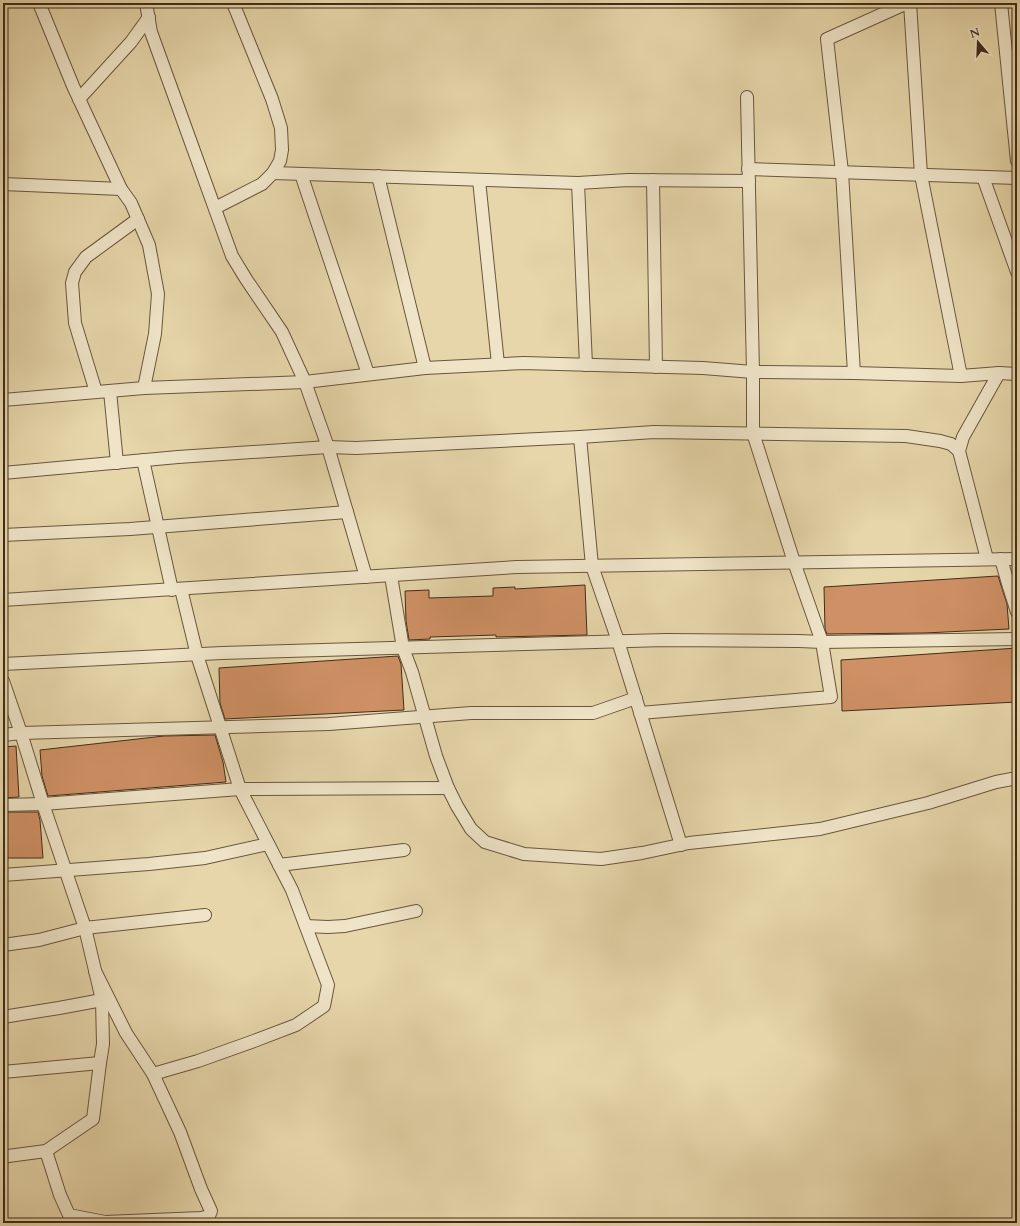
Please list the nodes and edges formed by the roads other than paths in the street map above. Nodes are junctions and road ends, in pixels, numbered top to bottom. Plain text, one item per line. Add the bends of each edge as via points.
1 (39, 3) edge
2 (146, 3) edge
3 (233, 3) edge
4 (907, 3) edge
5 (910, 3) edge
6 (1001, 3) edge
7 (149, 17) junction
8 (747, 97) dead end
9 (79, 99) junction
10 (1017, 161) edge
11 (842, 172) junction
12 (273, 173) junction
13 (301, 174) junction
14 (748, 175) junction
15 (921, 175) junction
16 (378, 176) junction
17 (983, 177) junction
18 (1017, 178) edge
19 (479, 180) junction
20 (652, 180) junction
21 (578, 183) junction
22 (3, 184) edge
23 (121, 189) junction
24 (215, 208) junction
25 (138, 219) junction
26 (1017, 272) edge
27 (498, 364) junction
28 (586, 365) junction
29 (656, 367) junction
30 (425, 368) junction
31 (753, 372) junction
32 (854, 373) junction
33 (999, 373) junction
34 (368, 374) junction
35 (1017, 374) edge
36 (961, 376) junction
37 (305, 382) junction
38 (144, 388) junction
39 (110, 391) junction
40 (96, 392) junction
41 (3, 400) edge
42 (753, 433) junction
43 (580, 437) junction
44 (328, 447) junction
45 (960, 451) junction
46 (143, 460) junction
47 (118, 463) junction
48 (3, 472) edge
49 (347, 512) junction
50 (158, 526) junction
51 (3, 535) edge
52 (987, 559) junction
53 (1001, 559) junction
54 (1017, 559) edge
55 (794, 562) junction
56 (592, 566) junction
57 (391, 576) junction
58 (366, 577) junction
59 (176, 589) junction
60 (3, 600) edge
61 (1017, 612) edge
62 (1017, 639) edge
63 (618, 641) junction
64 (822, 642) junction
65 (403, 648) junction
66 (197, 654) junction
67 (3, 664) edge
68 (3, 681) edge
69 (636, 698) junction
70 (640, 713) junction
71 (425, 716) junction
72 (220, 727) junction
73 (21, 733) junction
74 (3, 735) edge
75 (1017, 778) edge
76 (448, 788) junction
77 (240, 789) junction
78 (42, 804) junction
79 (3, 805) edge
80 (268, 844) junction
81 (681, 845) junction
82 (404, 850) dead end
83 (279, 865) junction
84 (65, 870) junction
85 (3, 875) edge
86 (416, 911) dead end
87 (205, 915) dead end
88 (306, 926) junction
89 (85, 928) junction
90 (3, 945) edge
91 (95, 971) junction
92 (102, 1000) junction
93 (3, 1017) edge
94 (100, 1063) junction
95 (3, 1072) edge
96 (153, 1074) junction
97 (46, 1151) junction
98 (3, 1158) edge

1 - 9 street
2 - 7 street
3 - 12 street via 281,128 282,150 280,161
4 - 11 street via 827,39
5 - 15 street
6 - 10 street
7 - 9 street via 131,42
7 - 24 street via 152,32
8 - 14 street
9 - 23 street
11 - 14 street
11 - 15 street
11 - 32 street
12 - 13 street
12 - 24 street via 262,184
13 - 16 street
13 - 34 street
14 - 20 street
14 - 31 street
15 - 17 street
15 - 36 street
16 - 19 street
16 - 30 street
17 - 18 street
17 - 26 street
19 - 21 street
19 - 27 street
20 - 21 street
20 - 29 street
21 - 28 street
22 - 23 street
23 - 25 street
24 - 37 street via 232,256 282,332
25 - 38 street via 149,245 158,294 155,334
25 - 40 street via 86,257 75,272 72,283 75,323
27 - 28 street
27 - 30 street
28 - 29 street
29 - 31 street
30 - 34 street
31 - 32 street
31 - 42 street
32 - 36 street
33 - 35 street
33 - 36 street
33 - 45 street via 963,438
34 - 37 street
37 - 38 street
37 - 44 street
38 - 39 street
39 - 40 street
39 - 47 street
40 - 41 street
42 - 43 street via 654,432
42 - 45 street via 906,436 951,444
42 - 55 street
43 - 44 street via 356,448
43 - 56 street
44 - 46 street
44 - 49 street
45 - 52 street
46 - 47 street
46 - 50 street
47 - 48 street
49 - 50 street
49 - 58 street
50 - 51 street
50 - 59 street
52 - 53 street
52 - 55 street
53 - 54 street
53 - 61 street
55 - 56 street
55 - 64 street
56 - 57 street via 517,567
56 - 63 street
57 - 58 street
57 - 65 street
58 - 59 street
59 - 60 street
59 - 66 street
62 - 64 street
63 - 64 street
63 - 65 street
63 - 69 street
64 - 70 street via 830,698
65 - 66 street
65 - 71 street
66 - 67 street
66 - 72 street
68 - 73 street
69 - 70 street
69 - 71 street via 594,713 471,713
70 - 81 street
71 - 72 street via 329,724
71 - 76 street
72 - 73 street
72 - 77 street
73 - 74 street
73 - 78 street
75 - 81 street via 928,803 820,828
76 - 77 street
76 - 81 street via 471,829 485,842 524,854 601,859
77 - 78 street
77 - 80 street
78 - 79 street
78 - 84 street
80 - 83 street
80 - 84 street via 205,858
82 - 83 street
83 - 88 street
84 - 85 street
84 - 89 street
86 - 88 street via 345,926
87 - 89 street
88 - 96 street via 328,985 324,1006 289,1028 198,1061
89 - 90 street via 39,940
89 - 91 street
91 - 92 street
91 - 96 street via 126,1033
92 - 93 street
92 - 94 street via 103,1044
94 - 95 street
94 - 97 street via 93,1119
96 - 97 street via 180,1132 211,1211 210,1216 105,1222 69,1215
97 - 98 street

